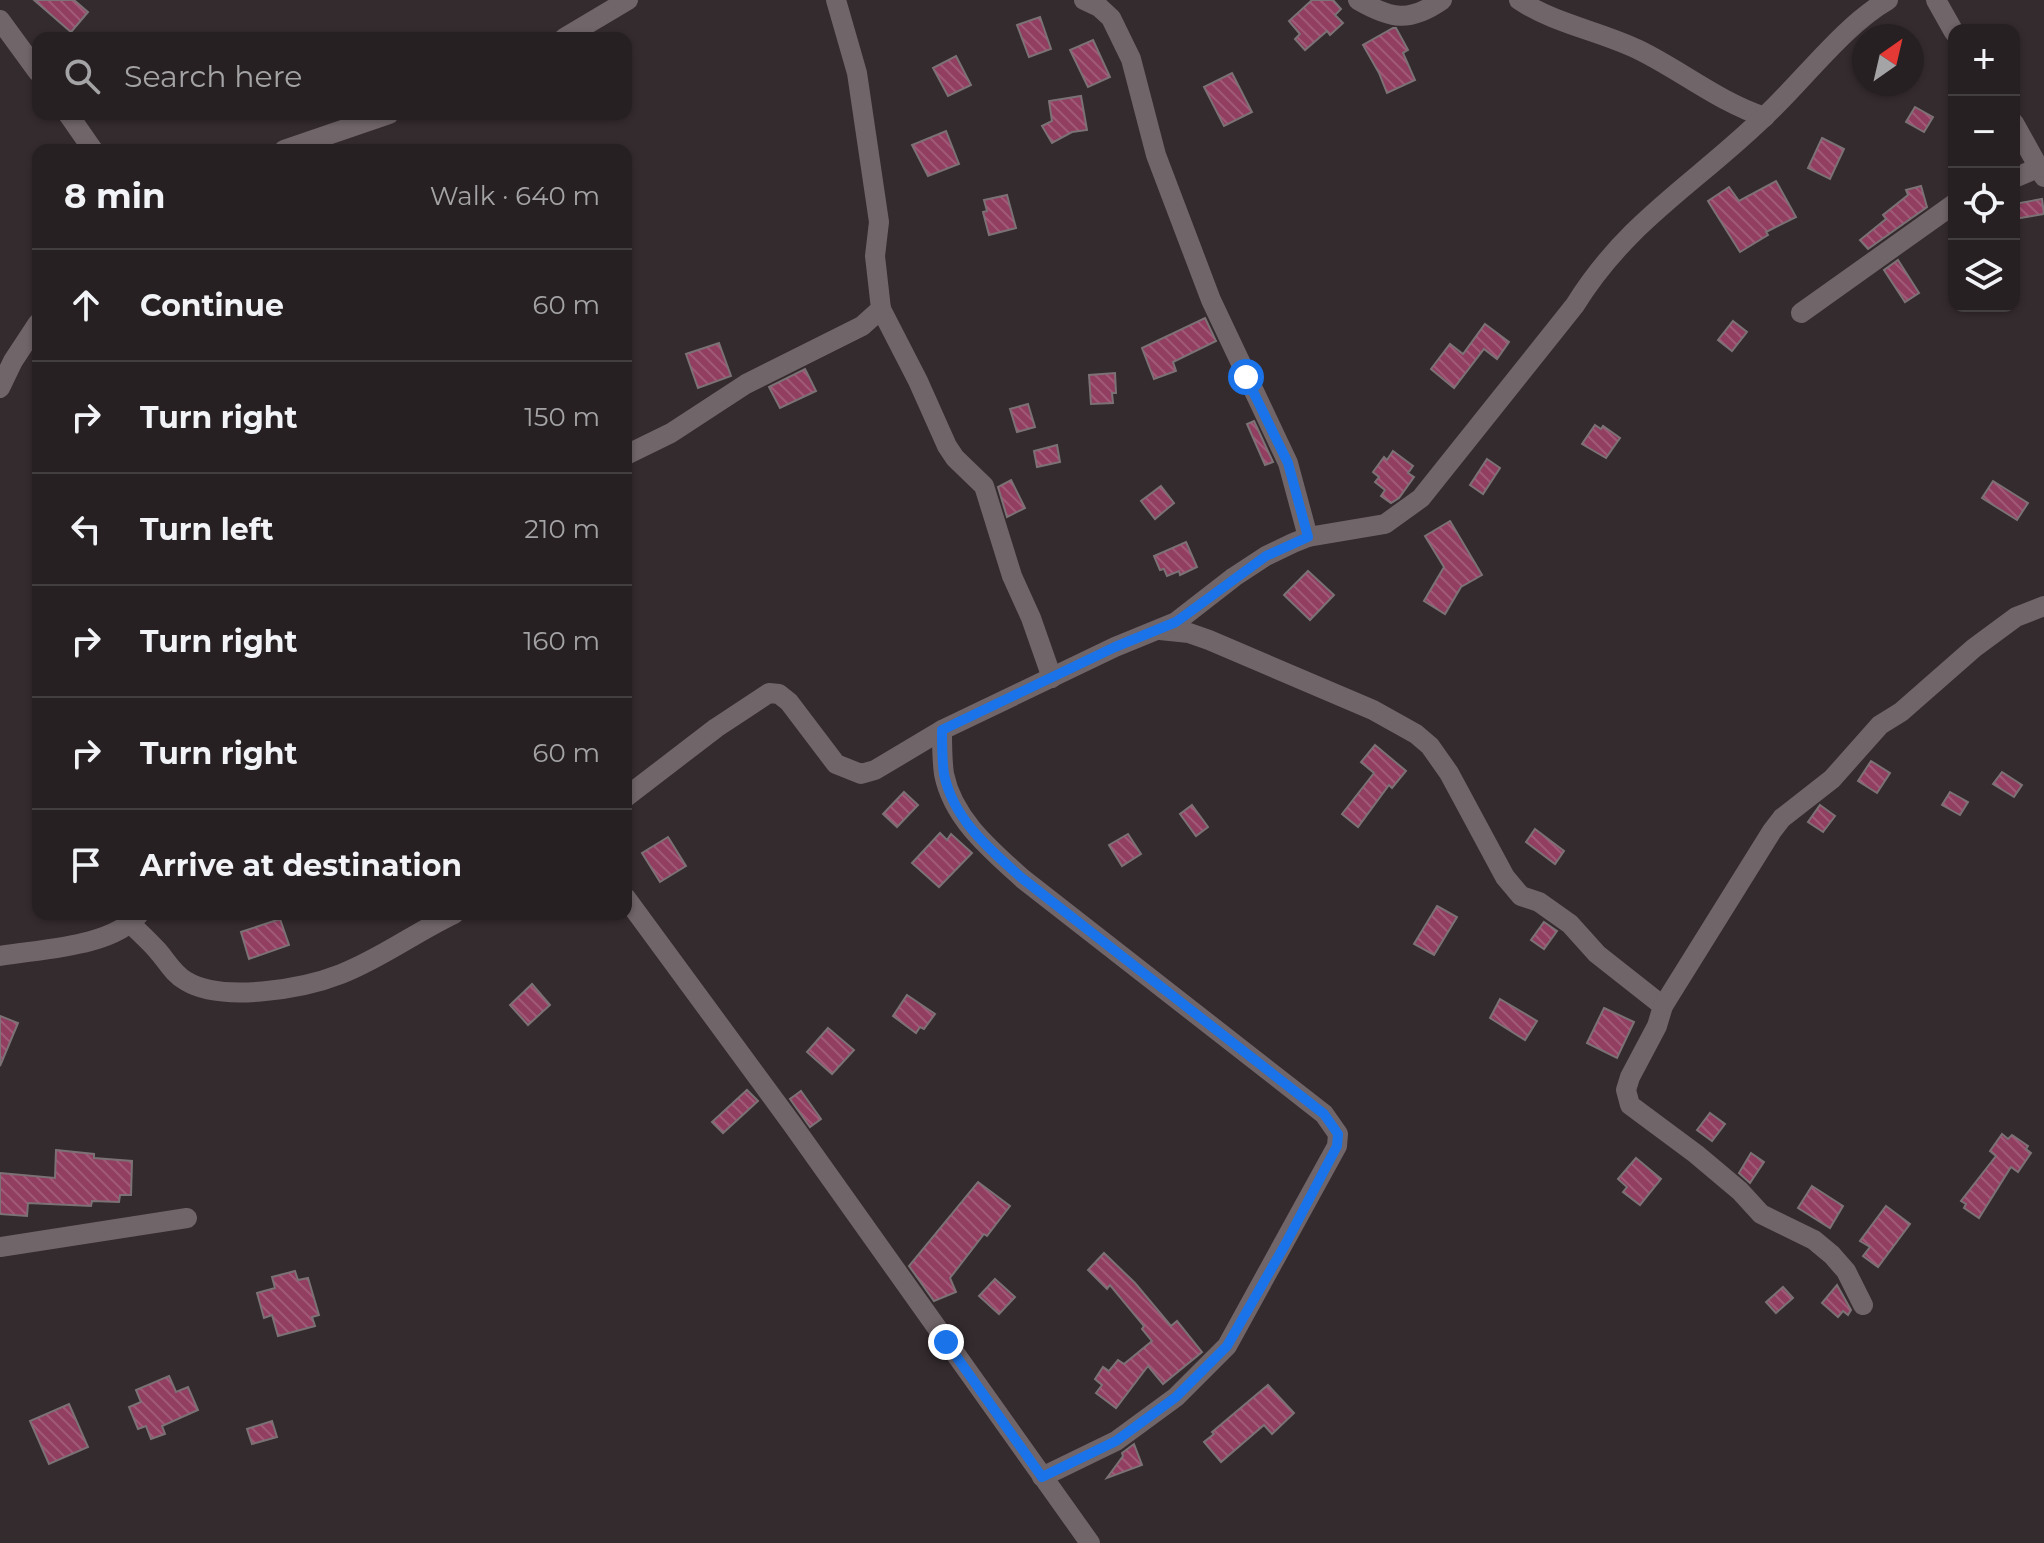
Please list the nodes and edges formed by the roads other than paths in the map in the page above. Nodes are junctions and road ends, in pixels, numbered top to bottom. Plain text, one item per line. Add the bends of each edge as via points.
1 (628, 0) edge
2 (836, 0) edge
3 (1084, 0) edge
4 (1358, 0) edge
5 (1442, 0) edge
6 (1519, 0) edge
7 (1888, 0) edge
8 (1936, 0) edge
9 (0, 20) edge
10 (1950, 24) edge
11 (574, 32) edge
12 (32, 64) edge
13 (1765, 117) junction
14 (72, 120) edge
15 (372, 120) edge
16 (2020, 134) edge
17 (89, 144) edge
18 (302, 144) edge
19 (2042, 172) edge
20 (2020, 177) edge
21 (1948, 208) edge
22 (881, 309) junction
23 (1801, 313) dead end
24 (32, 332) edge
25 (0, 388) edge
26 (632, 452) edge
27 (1308, 537) junction
28 (2044, 606) edge
29 (1156, 630) junction
30 (1052, 678) junction
31 (942, 730) junction
32 (632, 792) edge
33 (632, 907) edge
34 (134, 920) edge
35 (136, 920) edge
36 (443, 920) edge
37 (0, 956) edge
38 (1663, 1006) junction
39 (187, 1218) dead end
40 (0, 1247) edge
41 (1863, 1305) dead end
42 (1042, 1477) junction
43 (1090, 1543) edge

1 - 11 street
2 - 22 street via 857,73 879,222 875,256
3 - 27 street via 1111,18 1131,59 1156,155 1221,323 1288,463
4 - 5 street via 1393,16 1419,14
6 - 13 street via 1614,38
7 - 13 street via 1856,24
8 - 10 street
9 - 12 street
13 - 27 street via 1671,195 1614,251 1421,498 1385,524
14 - 17 street
15 - 18 street
16 - 19 street
19 - 20 street
21 - 23 street
22 - 26 street via 862,326 746,384
22 - 30 street via 947,446 984,486
24 - 25 street
27 - 29 street via 1266,556 1192,612
28 - 38 street via 2016,617 1974,648 1880,725 1832,779 1782,818
29 - 30 street
29 - 38 street via 1209,640 1373,710 1416,734 1449,773 1505,877 1521,896 1570,924 1597,954
30 - 31 street
31 - 32 street via 861,774 836,764 789,702 769,693
31 - 42 street via 944,775 970,827 988,848 1324,1114 1338,1134 1331,1158 1227,1346 1176,1397 1116,1441
33 - 42 street
34 - 37 street via 113,934 88,941
35 - 36 street via 187,983 247,993 344,973
38 - 41 street via 1630,1077 1630,1105 1696,1154 1761,1214 1832,1255
39 - 40 street
42 - 43 street

